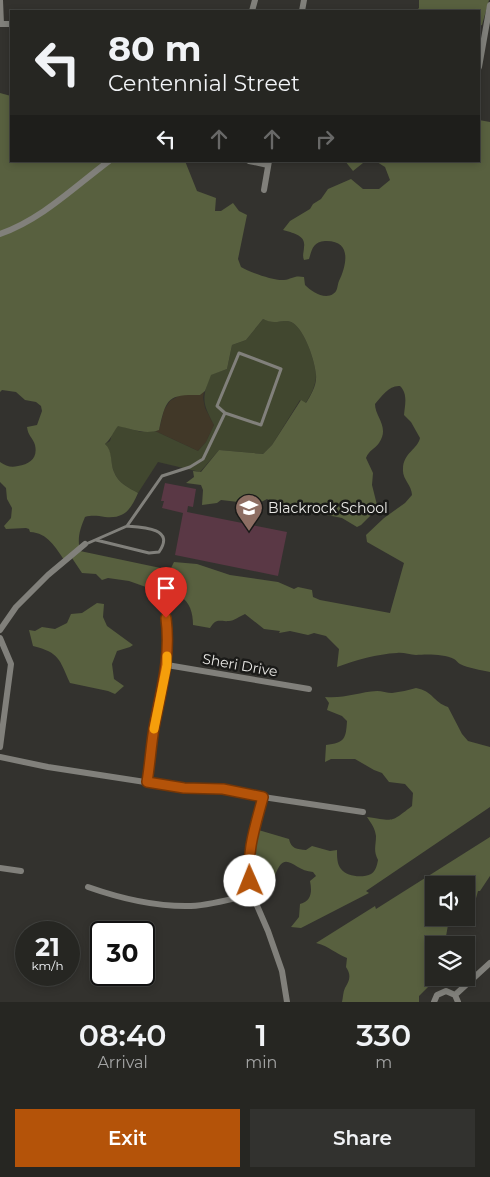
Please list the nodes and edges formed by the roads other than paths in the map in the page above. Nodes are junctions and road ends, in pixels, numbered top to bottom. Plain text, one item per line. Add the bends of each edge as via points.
1 (0, 0) edge
2 (490, 5) edge
3 (1, 24) edge
4 (480, 61) edge
5 (108, 162) edge
6 (268, 163) edge
7 (264, 190) dead end
8 (0, 234) edge
9 (225, 414) junction
10 (128, 526) junction
11 (96, 540) junction
12 (85, 544) joint
13 (166, 618) dead end
14 (0, 630) edge
15 (0, 638) edge
16 (167, 665) junction
17 (309, 690) dead end
18 (0, 747) edge
19 (0, 758) edge
20 (147, 782) junction
21 (263, 797) junction
22 (363, 812) dead end
23 (0, 868) edge
24 (21, 871) dead end
25 (88, 887) dead end
26 (252, 894) junction
27 (490, 963) edge
28 (455, 994) junction
29 (286, 1002) edge
30 (434, 1002) edge
31 (458, 1002) edge

1 - 3 street
2 - 4 street
5 - 8 street via 53,205 20,227
6 - 7 street
9 - 9 lane via 217,406 239,353 282,369 261,425
9 - 10 lane via 203,459 162,476
10 - 11 lane
10 - 11 lane via 156,529 162,534 159,552 149,554
11 - 12 lane
12 - 14 street via 16,607
13 - 16 street
15 - 18 street via 11,664
16 - 17 street, Sheri Drive
16 - 20 street
19 - 20 street
20 - 21 street via 184,788 223,789
21 - 22 street
21 - 26 street via 248,868
23 - 24 street
25 - 26 street via 128,900 158,905 192,906
26 - 29 street via 282,971
27 - 28 street
28 - 30 street via 441,992
28 - 31 street

